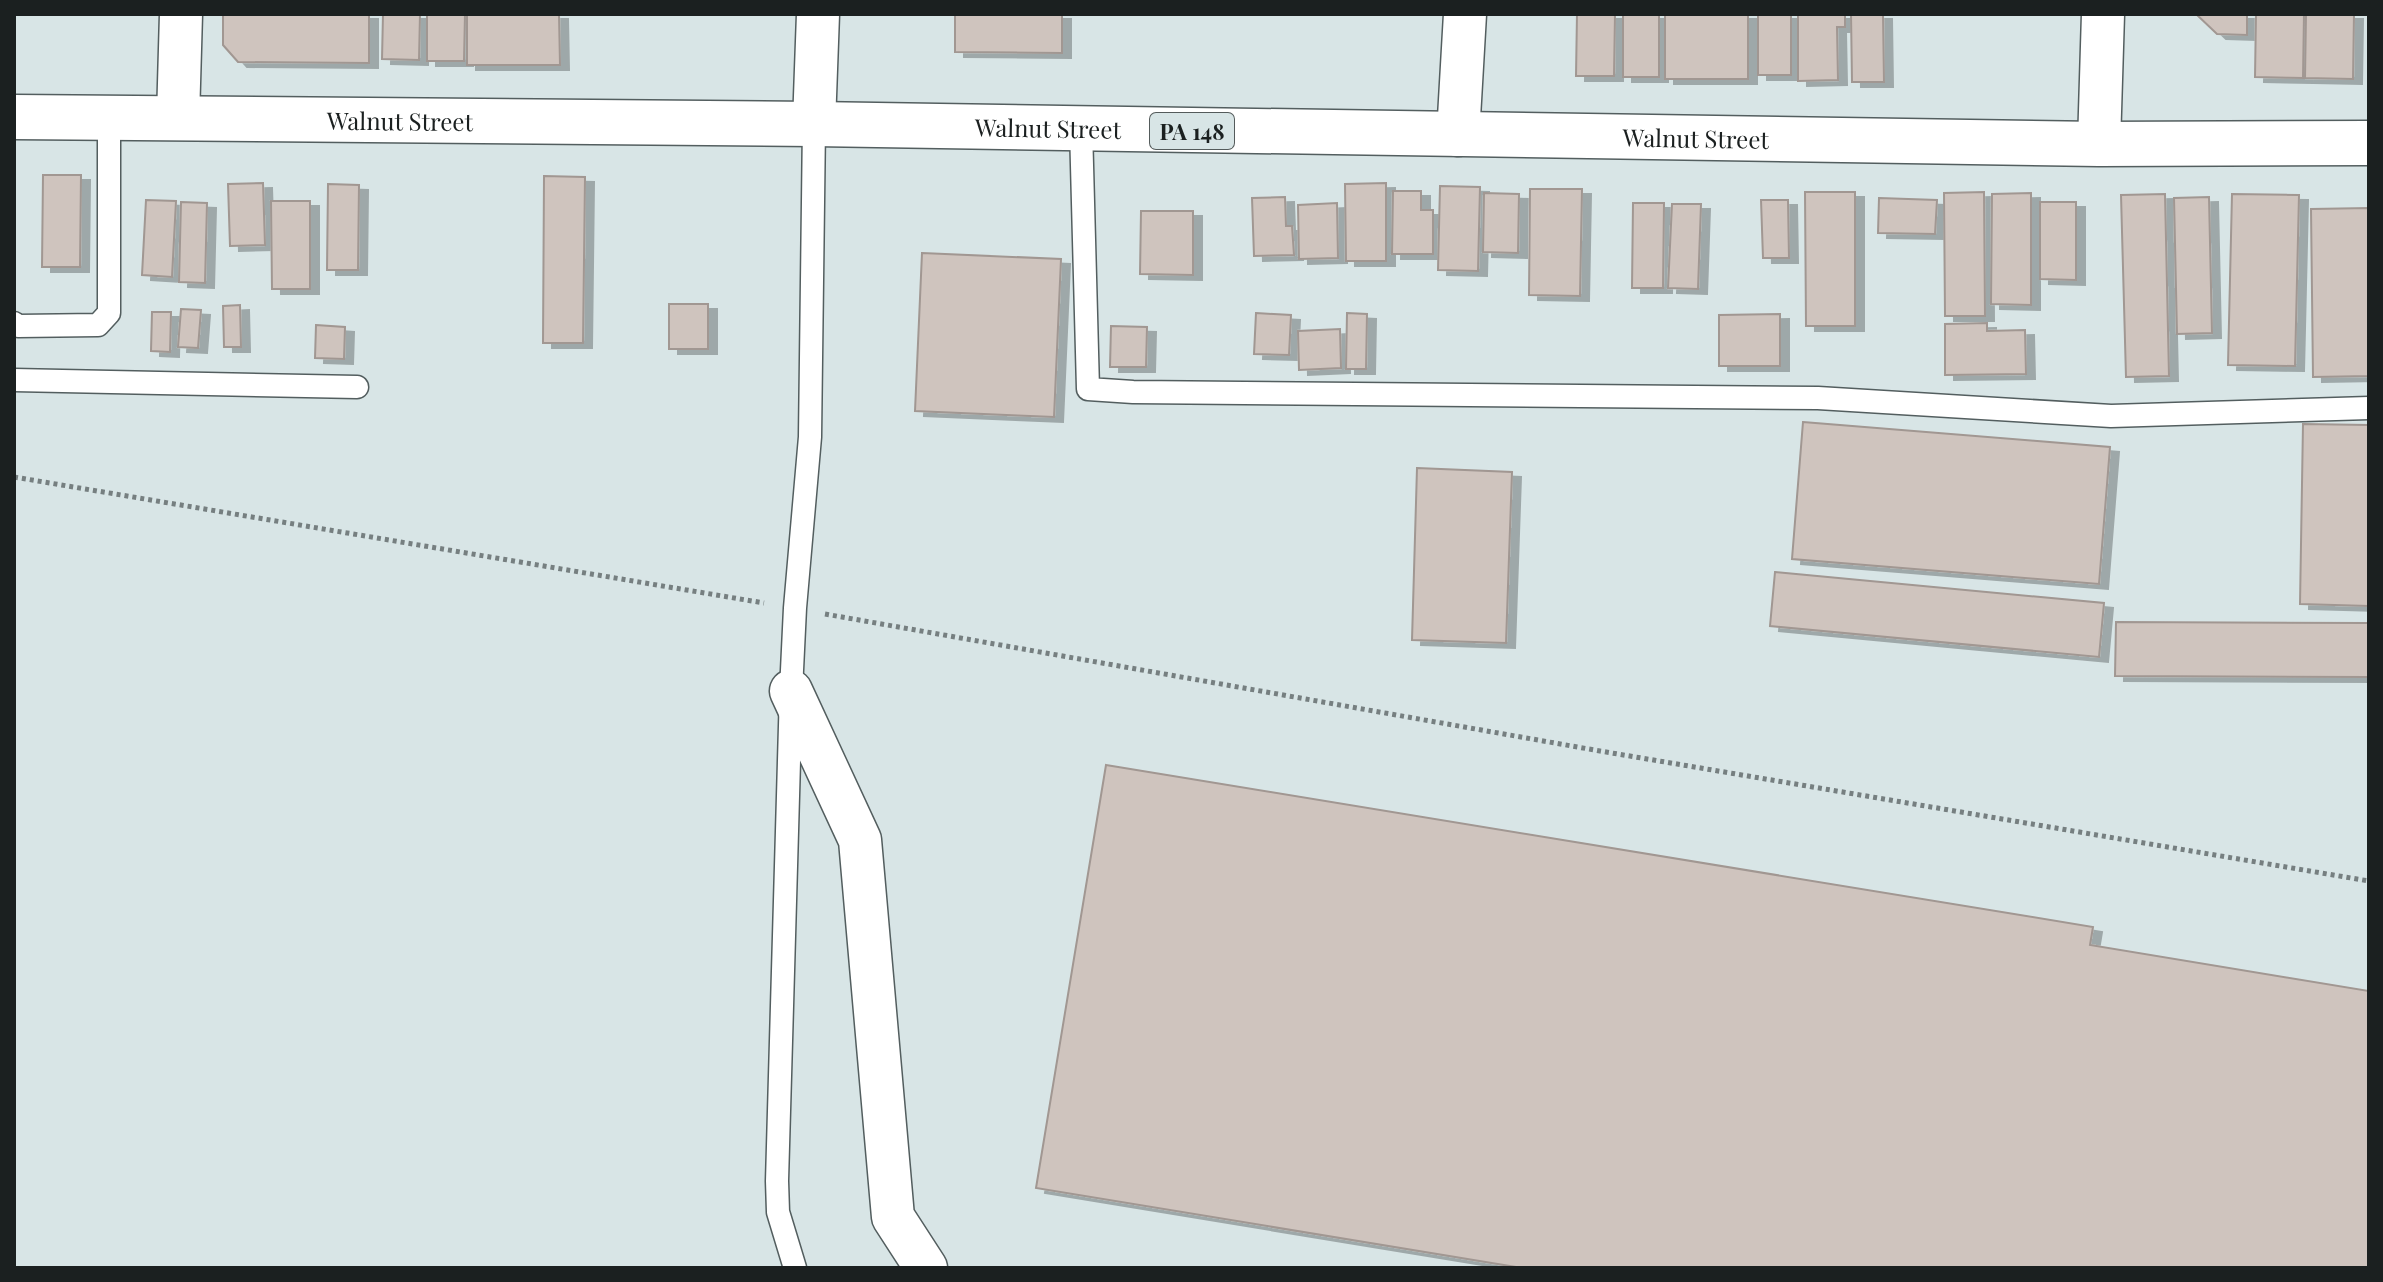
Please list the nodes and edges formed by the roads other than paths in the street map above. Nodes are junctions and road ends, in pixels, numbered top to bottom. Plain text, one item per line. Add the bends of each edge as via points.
1 (181, 14) edge
2 (818, 14) edge
3 (1465, 14) edge
4 (2103, 14) edge
5 (14, 117) edge
6 (109, 118) junction
7 (178, 118) junction
8 (814, 124) junction
9 (1081, 128) junction
10 (1458, 135) junction
11 (2369, 143) edge
12 (2099, 144) junction
13 (14, 323) edge
14 (14, 380) edge
15 (357, 387) dead end
16 (2369, 408) edge
17 (791, 691) junction
18 (795, 1268) edge
19 (926, 1268) edge

1 - 7 street
2 - 8 street
3 - 10 street
4 - 12 street
5 - 6 main road, Walnut Street / PA 148
6 - 7 main road, Walnut Street / PA 148
6 - 13 lane via 109,313 98,325
7 - 8 main road, Walnut Street / PA 148
8 - 9 main road, Walnut Street / PA 148
8 - 17 lane via 810,437
9 - 10 main road, Walnut Street / PA 148
9 - 16 lane via 1088,389 1818,398 2111,416
10 - 12 main road, Walnut Street / PA 148
11 - 12 main road, Walnut Street / PA 148
14 - 15 lane
17 - 18 lane via 777,1181 778,1212
17 - 19 street via 860,840 893,1217

